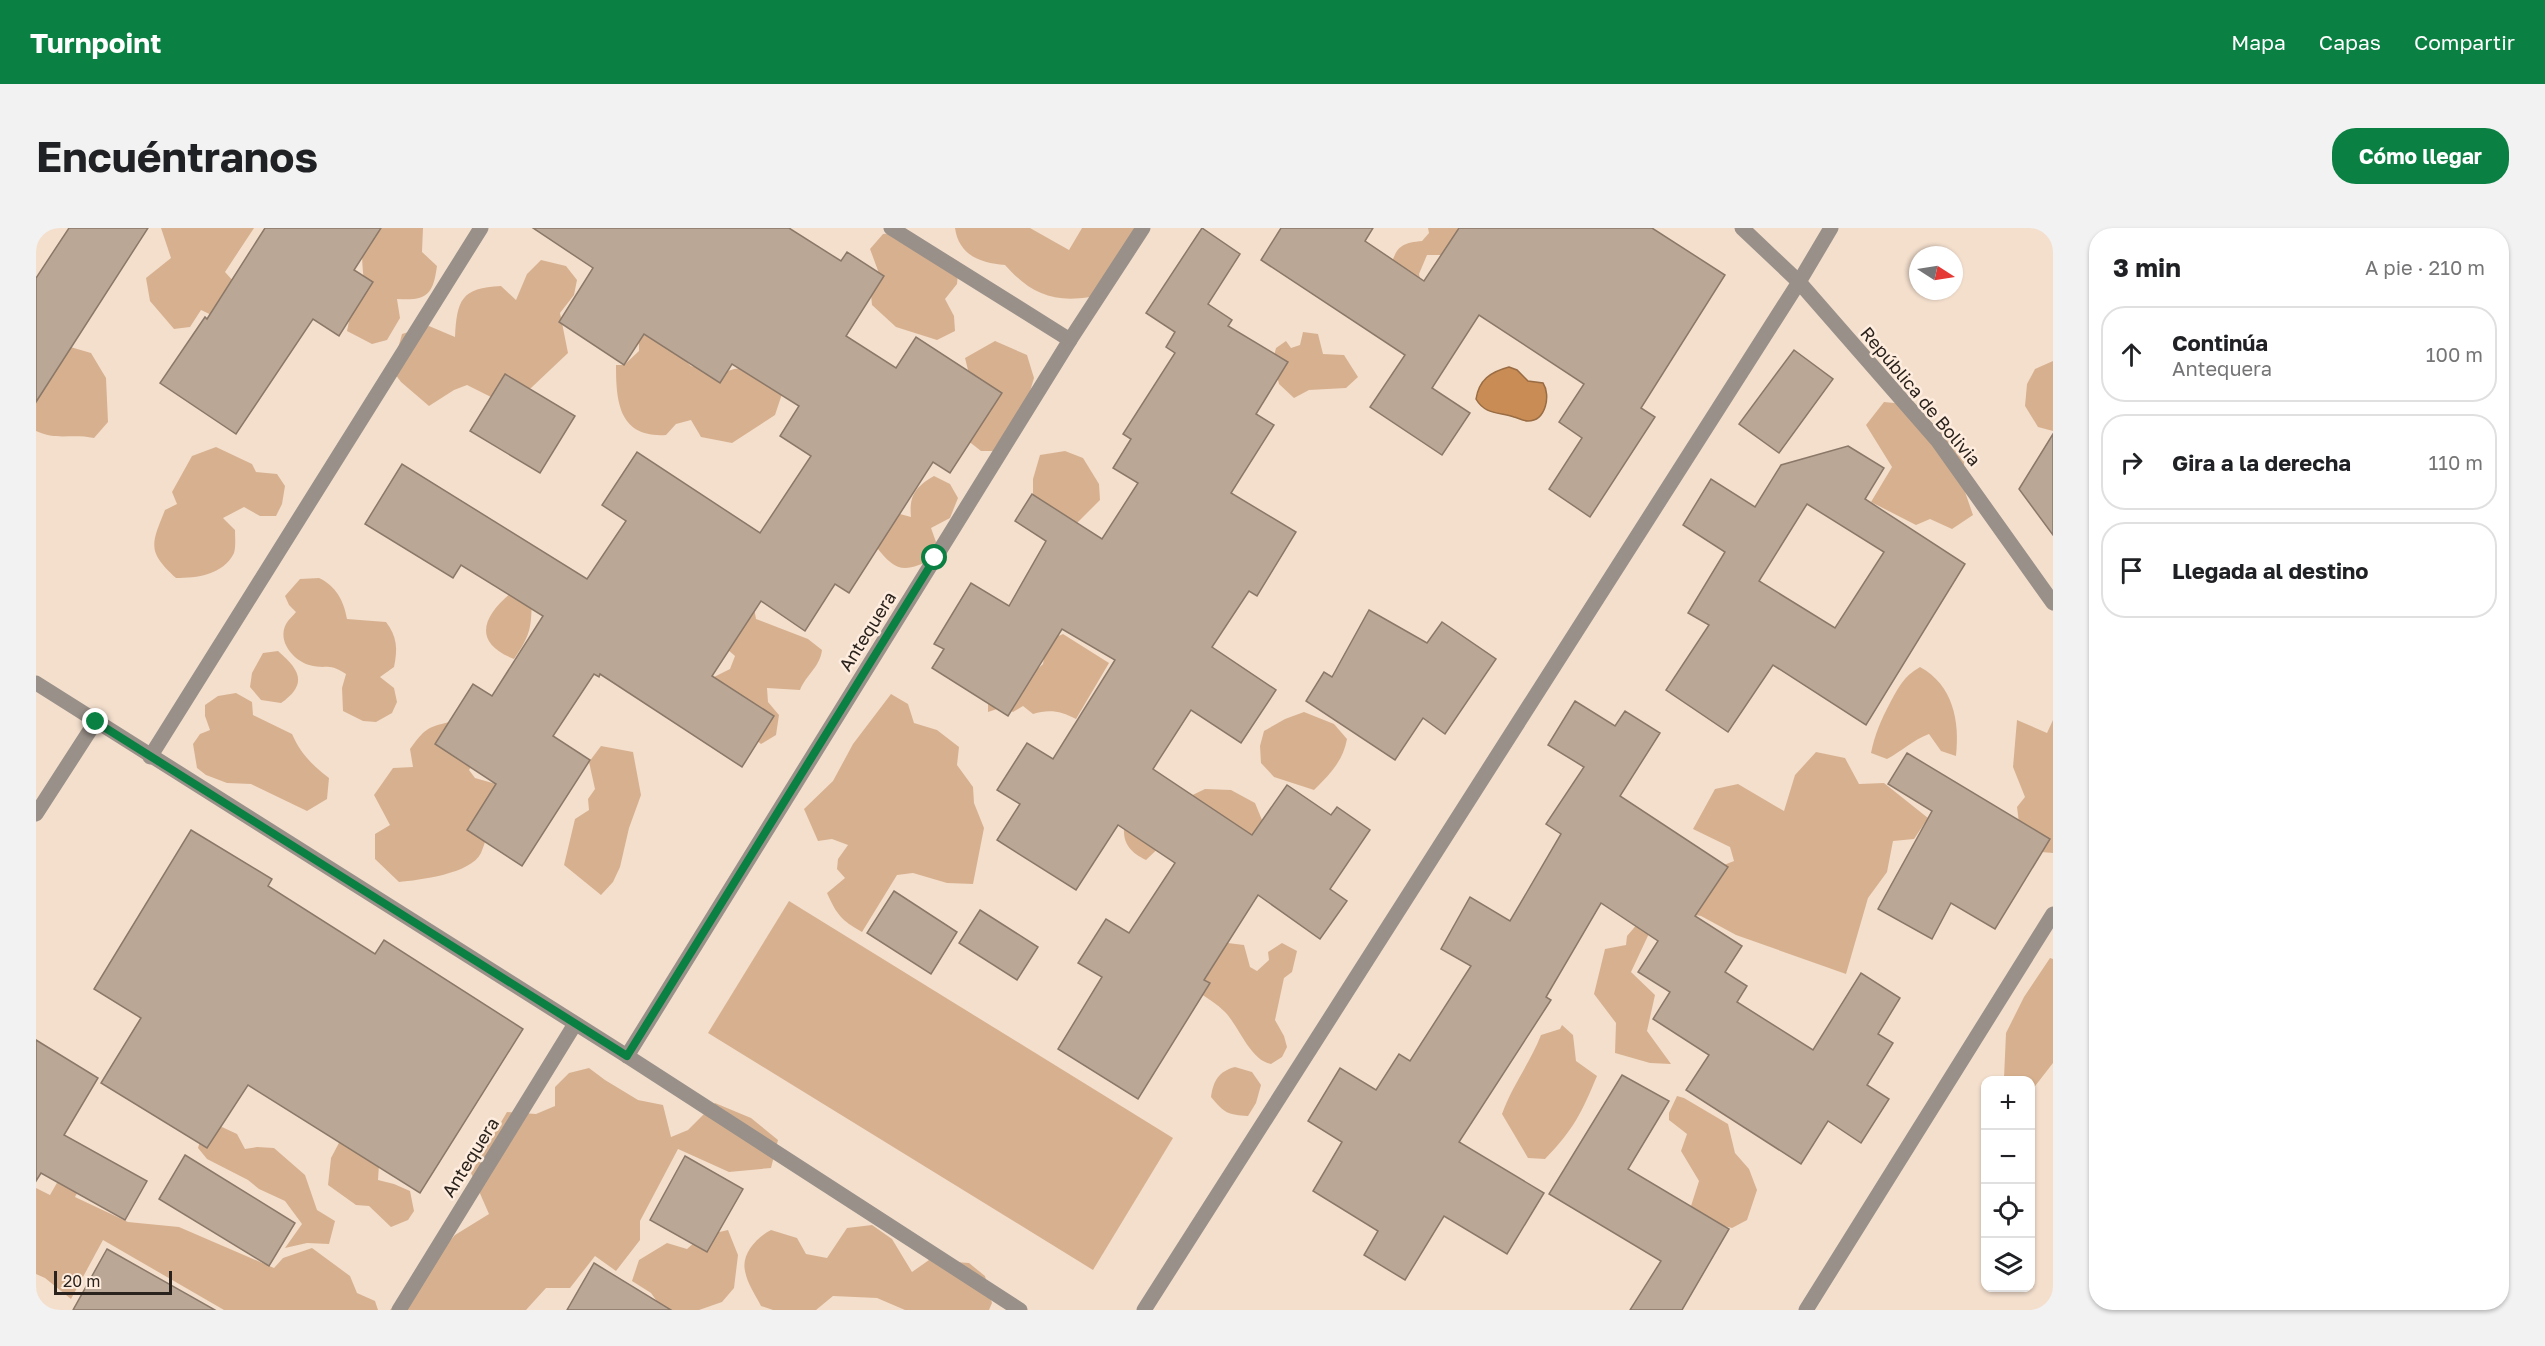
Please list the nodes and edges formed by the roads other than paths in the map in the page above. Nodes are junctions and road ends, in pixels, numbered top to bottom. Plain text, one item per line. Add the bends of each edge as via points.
1 (481, 228) edge
2 (891, 228) edge
3 (1143, 228) edge
4 (1742, 228) edge
5 (1831, 228) edge
6 (1799, 282) junction
7 (1070, 340) junction
8 (2053, 603) edge
9 (36, 683) edge
10 (96, 722) junction
11 (150, 757) junction
12 (36, 814) edge
13 (2053, 914) edge
14 (575, 1024) junction
15 (627, 1056) junction
16 (399, 1310) edge
17 (1020, 1310) edge
18 (1144, 1310) edge
19 (1806, 1310) edge

1 - 11 street
2 - 7 street
3 - 7 street, Antequera
4 - 6 street, República de Bolivia
5 - 6 street
6 - 8 street, República de Bolivia via 1936,440
6 - 18 street
7 - 15 street, Antequera
9 - 10 street
10 - 11 street
10 - 12 street
11 - 14 street
13 - 19 street
14 - 15 street
14 - 16 street, Antequera
15 - 17 street

